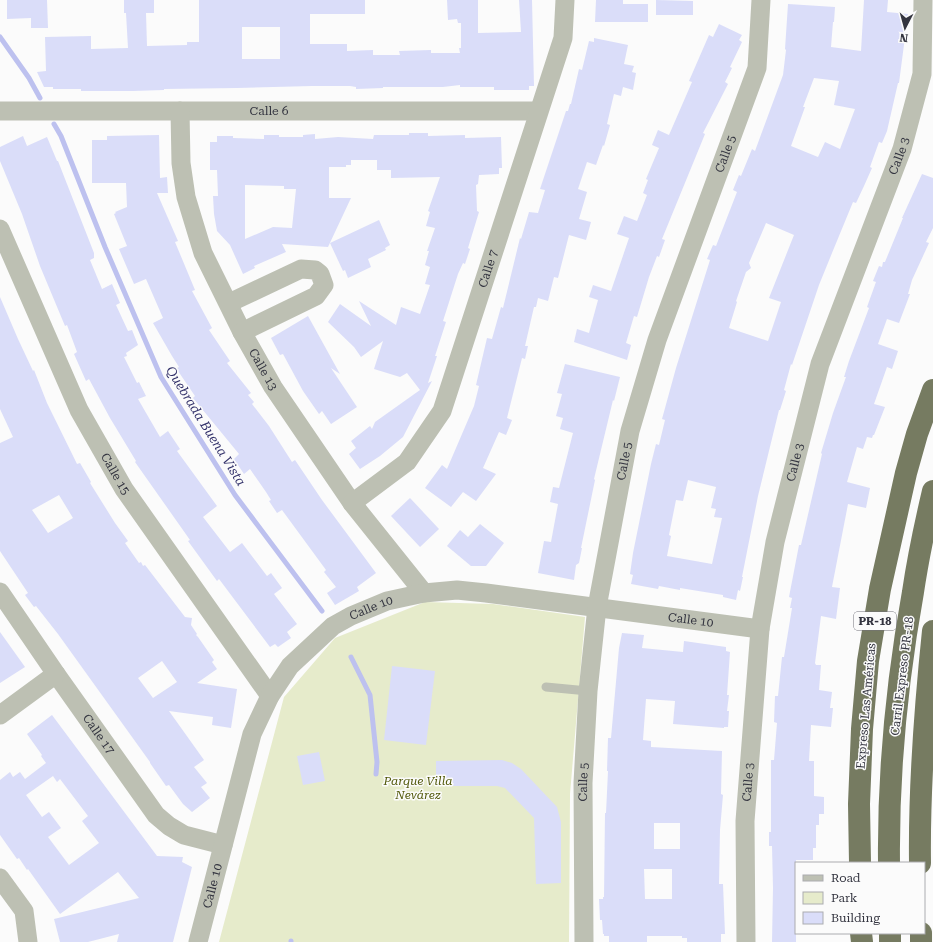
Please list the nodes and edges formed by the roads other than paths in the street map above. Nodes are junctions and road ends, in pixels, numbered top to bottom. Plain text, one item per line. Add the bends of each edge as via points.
1 (565, 0) edge
2 (761, 0) edge
3 (923, 0) edge
4 (0, 111) edge
5 (180, 111) junction
6 (538, 111) junction
7 (0, 228) edge
8 (229, 304) junction
9 (242, 332) junction
10 (933, 390) edge
11 (933, 491) edge
12 (352, 503) junction
13 (0, 592) edge
14 (424, 593) junction
15 (597, 607) junction
16 (760, 629) junction
17 (933, 631) edge
18 (56, 674) junction
19 (546, 687) dead end
20 (588, 691) junction
21 (270, 696) junction
22 (0, 716) edge
23 (222, 846) junction
24 (860, 862) edge
25 (889, 862) edge
26 (920, 862) edge
27 (0, 878) edge
28 (28, 942) edge
29 (198, 942) edge
30 (584, 942) edge
31 (746, 942) edge

1 - 6 street, Calle 7 via 563,38
2 - 15 street, Calle 5 via 756,68 657,340 630,431
3 - 16 street, Calle 3 via 922,74 902,149 820,364 775,542
4 - 5 street, Calle 6
5 - 6 street, Calle 6
5 - 8 street, Calle 13 via 181,163 186,197 203,253
6 - 12 street, Calle 7 via 442,411 407,462
7 - 21 street, Calle 15 via 79,410 124,489
8 - 9 street, Calle 13
8 - 9 street via 301,269 314,270 320,274 324,285 316,296
9 - 12 street, Calle 13 via 273,387
10 - 24 highway, Expreso Las Américas / PR-18 via 906,473 880,589 868,661 859,804
11 - 25 highway, Carril Expreso PR-18 via 924,526 900,669 892,766
12 - 14 street, Calle 13
13 - 18 street, Calle 17
14 - 15 street, Calle 10 via 457,590
14 - 21 street, Calle 10 via 387,601 334,626 290,666
15 - 16 street, Calle 10
15 - 20 street, Calle 5
16 - 31 street, Calle 3 via 745,821
17 - 26 highway via 927,684
18 - 22 street
18 - 23 street, Calle 17 via 156,814 184,835
19 - 20 lane
20 - 30 street, Calle 5 via 583,783
21 - 23 street, Calle 10 via 252,734
23 - 29 street, Calle 10
27 - 28 street via 24,911

